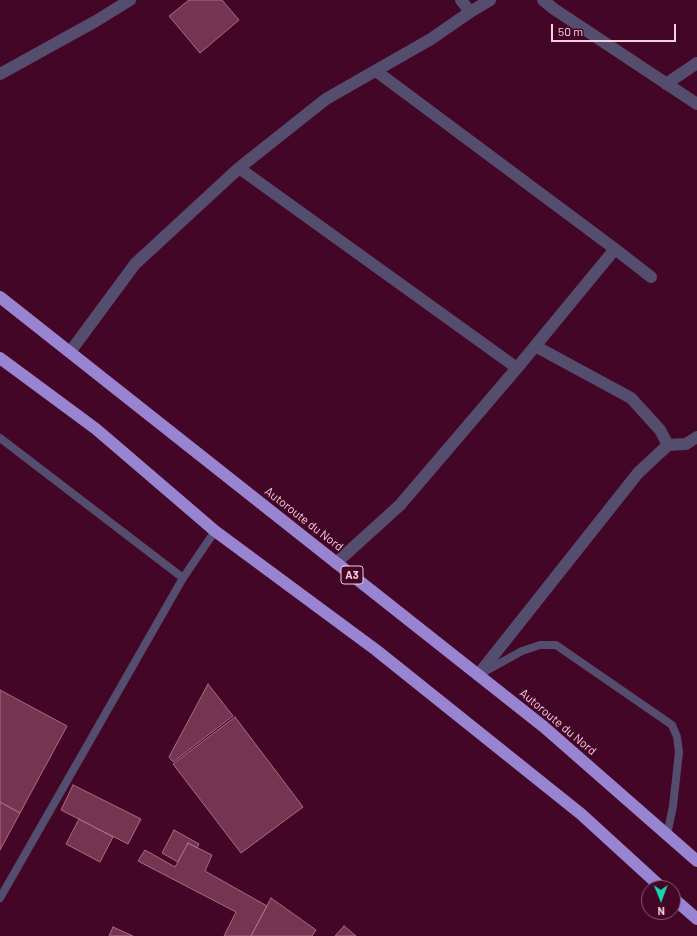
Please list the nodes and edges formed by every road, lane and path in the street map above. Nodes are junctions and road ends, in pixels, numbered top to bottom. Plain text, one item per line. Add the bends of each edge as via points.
1 (130, 0) edge
2 (461, 0) edge
3 (490, 0) edge
4 (543, 0) edge
5 (470, 12) junction
6 (697, 63) edge
7 (376, 71) junction
8 (0, 74) edge
9 (666, 84) junction
10 (697, 104) edge
11 (239, 168) junction
12 (614, 249) junction
13 (651, 277) dead end
14 (0, 297) edge
15 (535, 346) junction
16 (70, 352) junction
17 (0, 358) edge
18 (518, 368) junction
19 (697, 437) edge
20 (0, 438) edge
21 (668, 445) junction
22 (215, 531) junction
23 (336, 563) junction
24 (183, 578) junction
25 (478, 675) junction
26 (667, 835) junction
27 (697, 861) edge
28 (653, 880) edge
29 (0, 898) edge
30 (681, 905) edge
31 (697, 919) edge

1 - 8 street
2 - 5 street
3 - 5 street
4 - 9 street
5 - 7 street via 431,39
6 - 9 street
7 - 11 street via 326,99
7 - 12 street
9 - 10 street
11 - 16 street via 136,264
11 - 18 street
12 - 13 street
12 - 15 street
14 - 16 highway, Autoroute du Nord / A3
15 - 18 street
15 - 21 street via 631,398 660,430
16 - 23 highway, Autoroute du Nord / A3
17 - 22 highway via 96,429
18 - 23 street via 400,505
19 - 21 street via 686,444
20 - 24 lane
21 - 25 street via 638,473
22 - 24 lane
22 - 28 highway via 376,650 580,814
23 - 25 highway, Autoroute du Nord / A3
24 - 29 lane
25 - 26 highway, Autoroute du Nord / A3 via 544,727
25 - 26 lane via 522,651 556,645 672,725 679,752
26 - 27 highway, Autoroute du Nord / A3
30 - 31 highway

